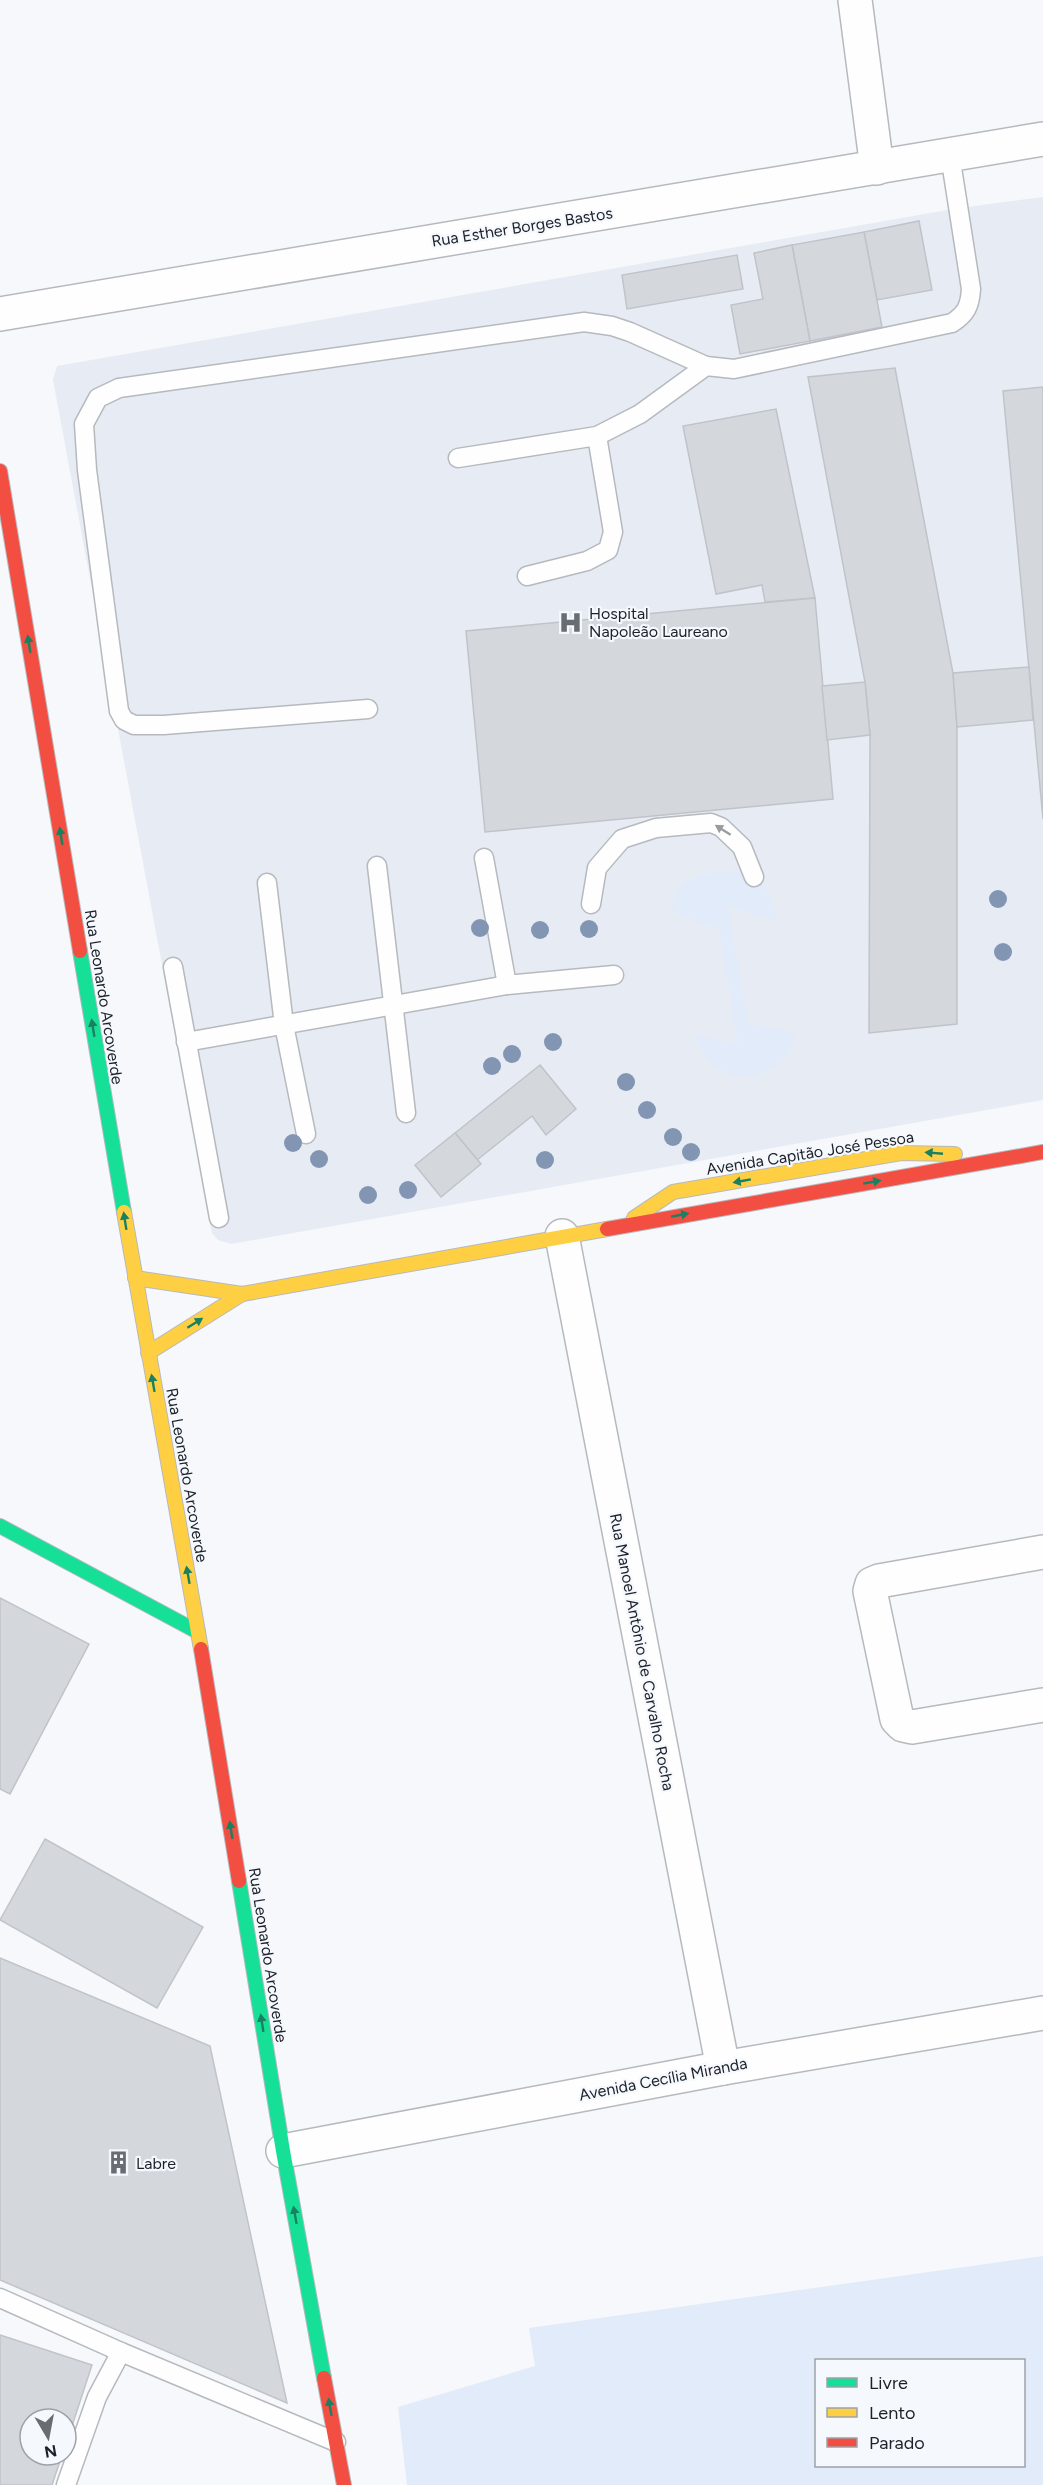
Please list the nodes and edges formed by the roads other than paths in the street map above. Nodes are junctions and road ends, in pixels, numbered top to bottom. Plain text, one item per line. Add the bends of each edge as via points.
1 (855, 0) edge
2 (1043, 139) edge
3 (950, 155) junction
4 (877, 168) junction
5 (0, 314) edge
6 (706, 366) junction
7 (597, 436) junction
8 (458, 458) dead end
9 (0, 471) edge
10 (527, 576) dead end
11 (368, 709) dead end
12 (484, 858) dead end
13 (377, 866) dead end
14 (754, 877) dead end
15 (267, 883) dead end
16 (591, 904) dead end
17 (173, 967) dead end
18 (614, 975) dead end
19 (507, 985) junction
20 (392, 1005) junction
21 (284, 1025) junction
22 (186, 1042) junction
23 (406, 1113) dead end
24 (306, 1134) dead end
25 (1043, 1152) edge
26 (1014, 1158) junction
27 (219, 1218) dead end
28 (622, 1225) junction
29 (562, 1236) junction
30 (135, 1278) junction
31 (242, 1294) junction
32 (148, 1353) junction
33 (0, 1526) edge
34 (1043, 1552) edge
35 (198, 1632) junction
36 (1043, 1705) edge
37 (1043, 2013) edge
38 (723, 2068) junction
39 (283, 2151) junction
40 (0, 2298) edge
41 (121, 2352) junction
42 (336, 2442) junction
43 (66, 2485) edge
44 (344, 2485) edge

1 - 4 street
2 - 3 street, Rua Esther Borges Bastos
3 - 4 street, Rua Esther Borges Bastos
3 - 6 lane via 971,289 970,304 963,316 952,323 734,369
4 - 5 street, Rua Esther Borges Bastos
6 - 7 lane via 640,414
6 - 11 lane via 630,332 584,322 119,388 98,398 84,424 87,470 119,711 124,720 134,725 164,725
7 - 8 lane
7 - 10 lane via 613,532 608,550 587,561
30 -> 9 street, Rua Leonardo Arcoverde
12 - 19 lane
13 - 20 lane
14 -> 16 lane via 742,847 721,827 711,823 656,828 622,839 597,868
15 - 21 lane
17 - 22 lane
18 - 19 lane
19 - 20 lane
20 - 21 lane
20 - 23 lane
21 - 22 lane
21 - 24 lane
22 - 27 lane
25 - 26 street, Avenida Capitão José Pessoa
28 -> 26 street, Avenida Capitão José Pessoa
26 -> 28 street, Avenida Capitão José Pessoa via 901,1152 673,1192
28 - 29 street, Avenida Capitão José Pessoa
29 - 31 street, Avenida Capitão José Pessoa
29 - 38 street, Rua Manoel Antônio de Carvalho Rocha
30 - 31 street, Avenida Capitão José Pessoa
30 - 32 street, Rua Leonardo Arcoverde
32 -> 31 street, Avenida Capitão José Pessoa
35 -> 32 street, Rua Leonardo Arcoverde
33 - 35 street
34 - 36 street via 879,1581 872,1584 870,1591 897,1719 903,1725 912,1727
39 -> 35 street, Rua Leonardo Arcoverde
37 - 38 street, Avenida Cecília Miranda
38 - 39 street, Avenida Cecília Miranda
42 -> 39 street, Rua Leonardo Arcoverde
40 - 41 lane
41 - 42 lane
41 - 43 lane via 97,2397
42 - 44 street, Rua Leonardo Arcoverde

